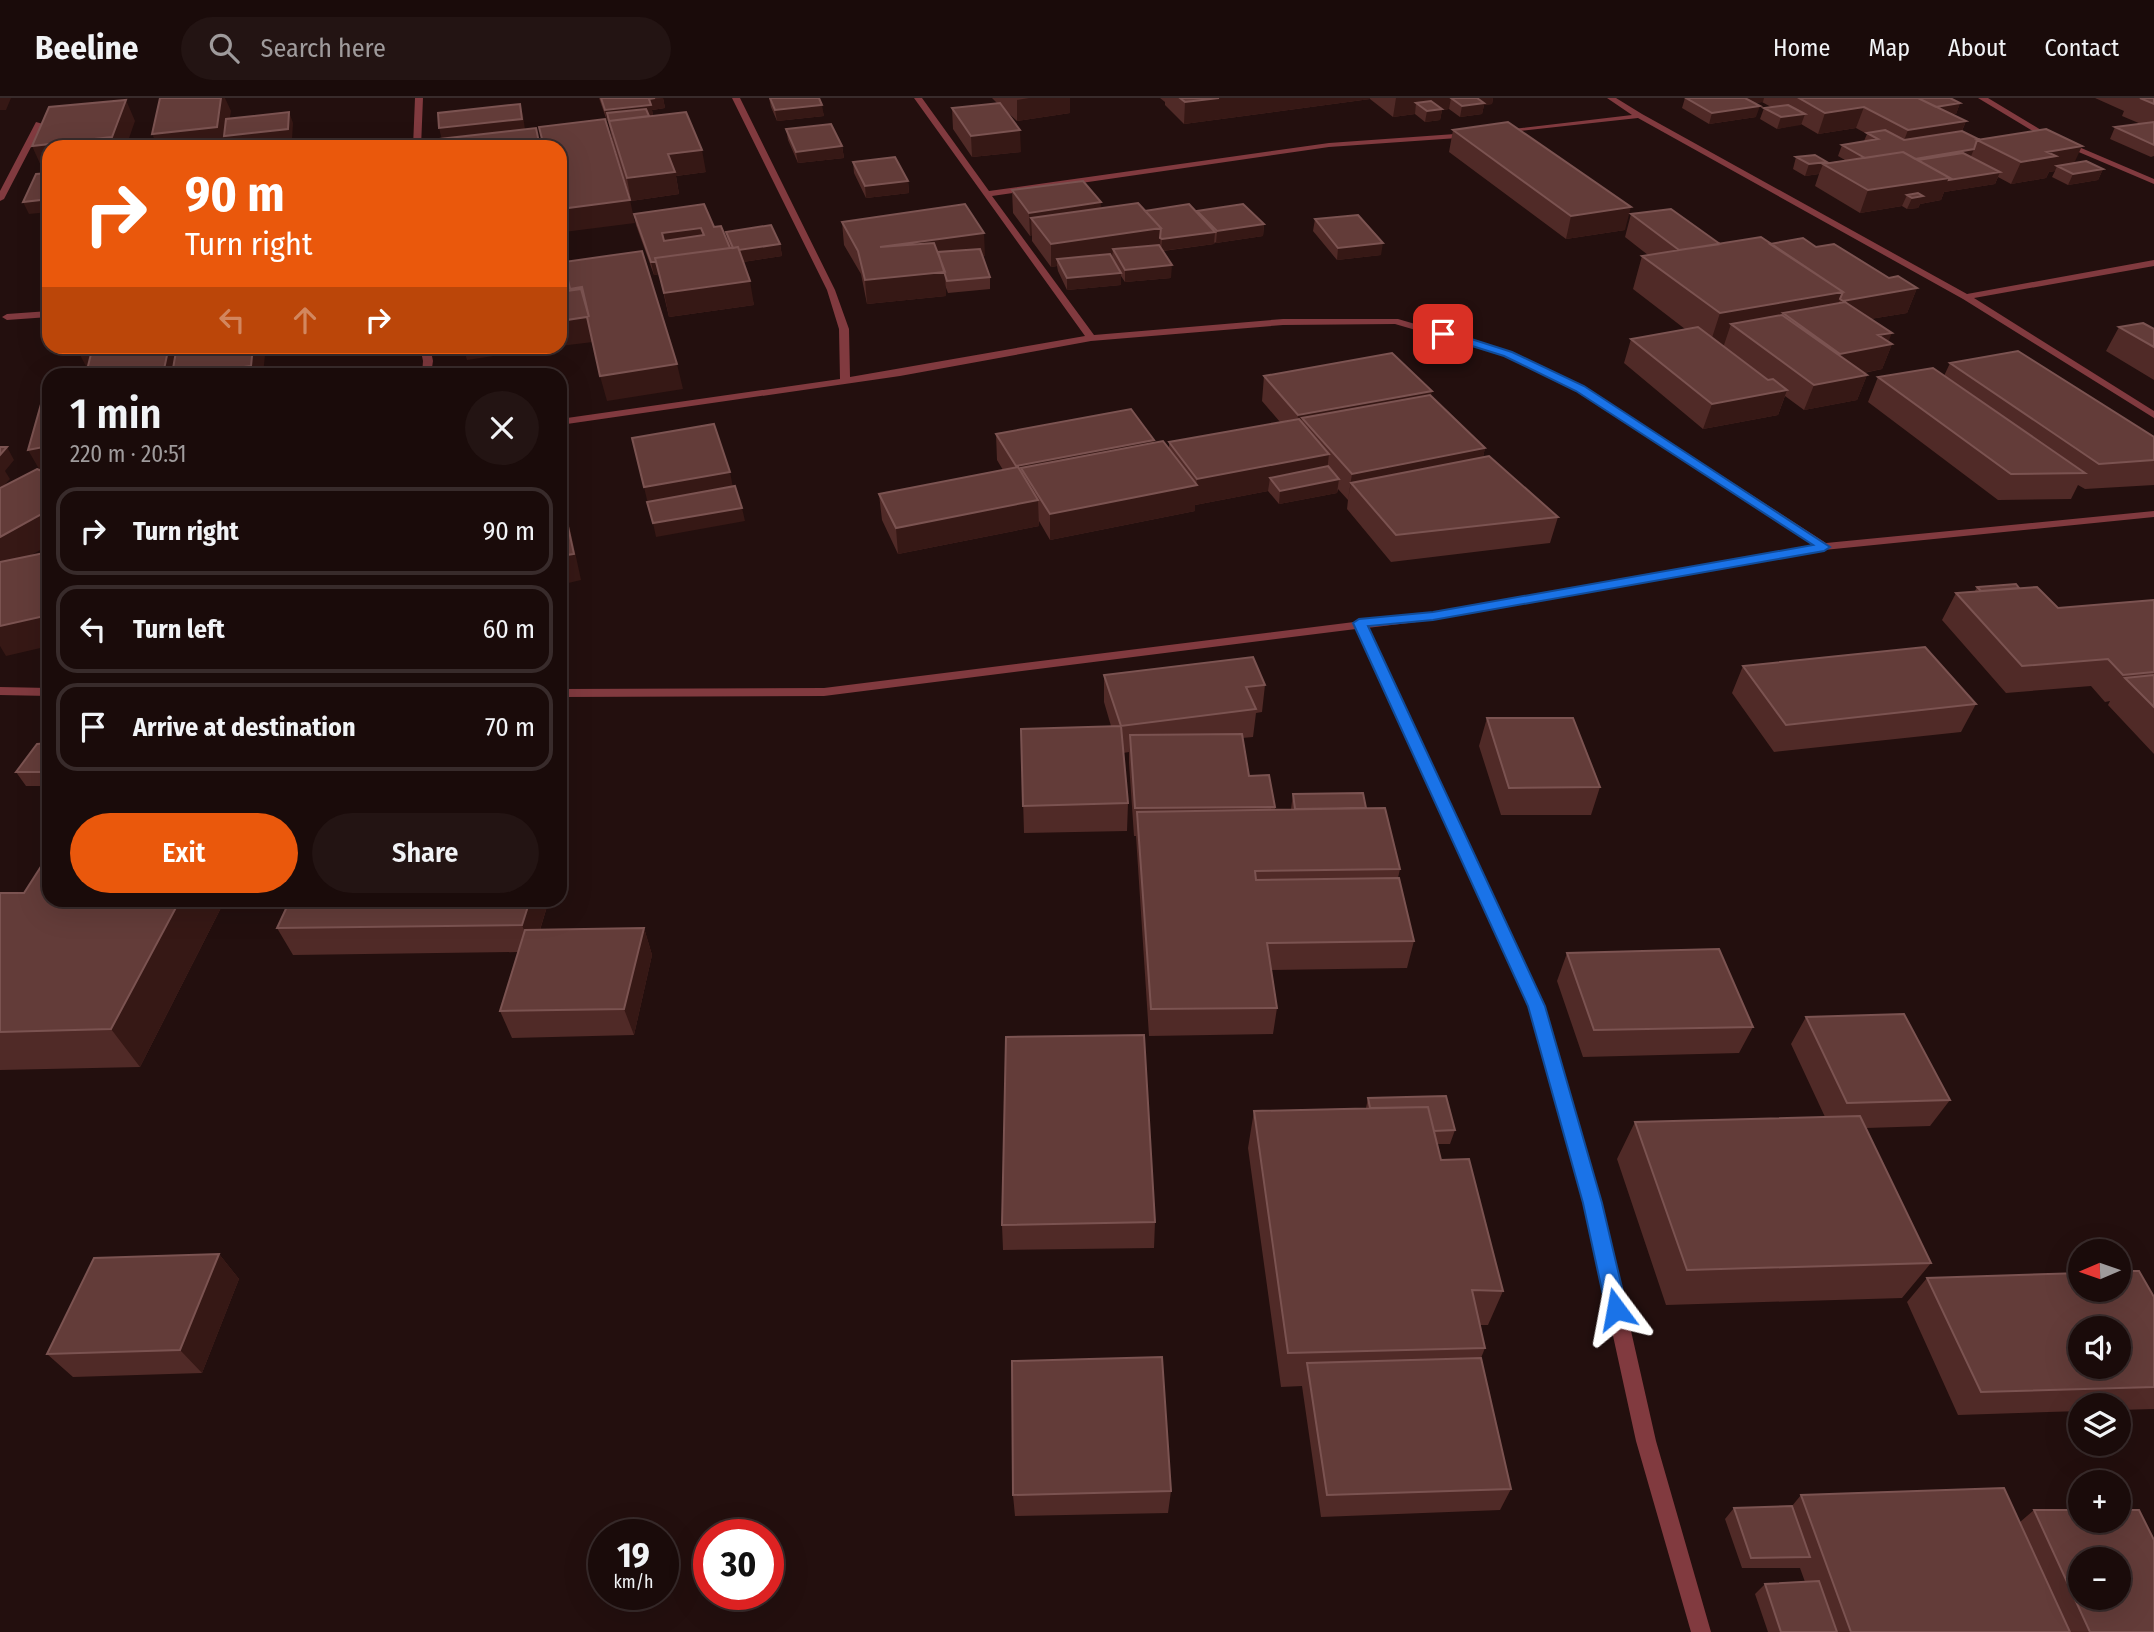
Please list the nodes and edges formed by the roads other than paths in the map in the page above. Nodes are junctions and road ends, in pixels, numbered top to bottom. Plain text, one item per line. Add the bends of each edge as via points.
1 (419, 98) edge
2 (736, 98) edge
3 (743, 98) edge
4 (918, 98) edge
5 (1611, 98) edge
6 (1982, 98) edge
7 (1639, 116) junction
8 (39, 124) edge
9 (417, 140) edge
10 (2154, 182) edge
11 (987, 194) junction
12 (0, 199) edge
13 (2154, 263) edge
14 (1966, 297) junction
15 (0, 305) edge
16 (42, 315) edge
17 (4, 321) edge
18 (1091, 338) junction
19 (845, 379) junction
20 (2154, 415) edge
21 (567, 421) edge
22 (2154, 514) edge
23 (1824, 547) junction
24 (1359, 623) junction
25 (0, 691) edge
26 (42, 692) edge
27 (567, 693) edge
28 (1701, 1632) edge

1 - 9 street
2 - 3 street
2 - 19 street via 831,290 844,328
4 - 11 street
5 - 7 street
6 - 10 street via 2064,145
7 - 11 street via 1446,138 1329,145
7 - 14 street
8 - 12 street
11 - 18 street
13 - 14 street
14 - 20 street
15 - 17 street
16 - 17 street
18 - 19 street
18 - 23 street via 1283,322 1395,321 1468,340 1580,388
19 - 21 street
22 - 23 street
23 - 24 street via 1433,616
24 - 27 street via 824,692
24 - 28 street via 1536,1006 1593,1203 1646,1441
25 - 26 street

